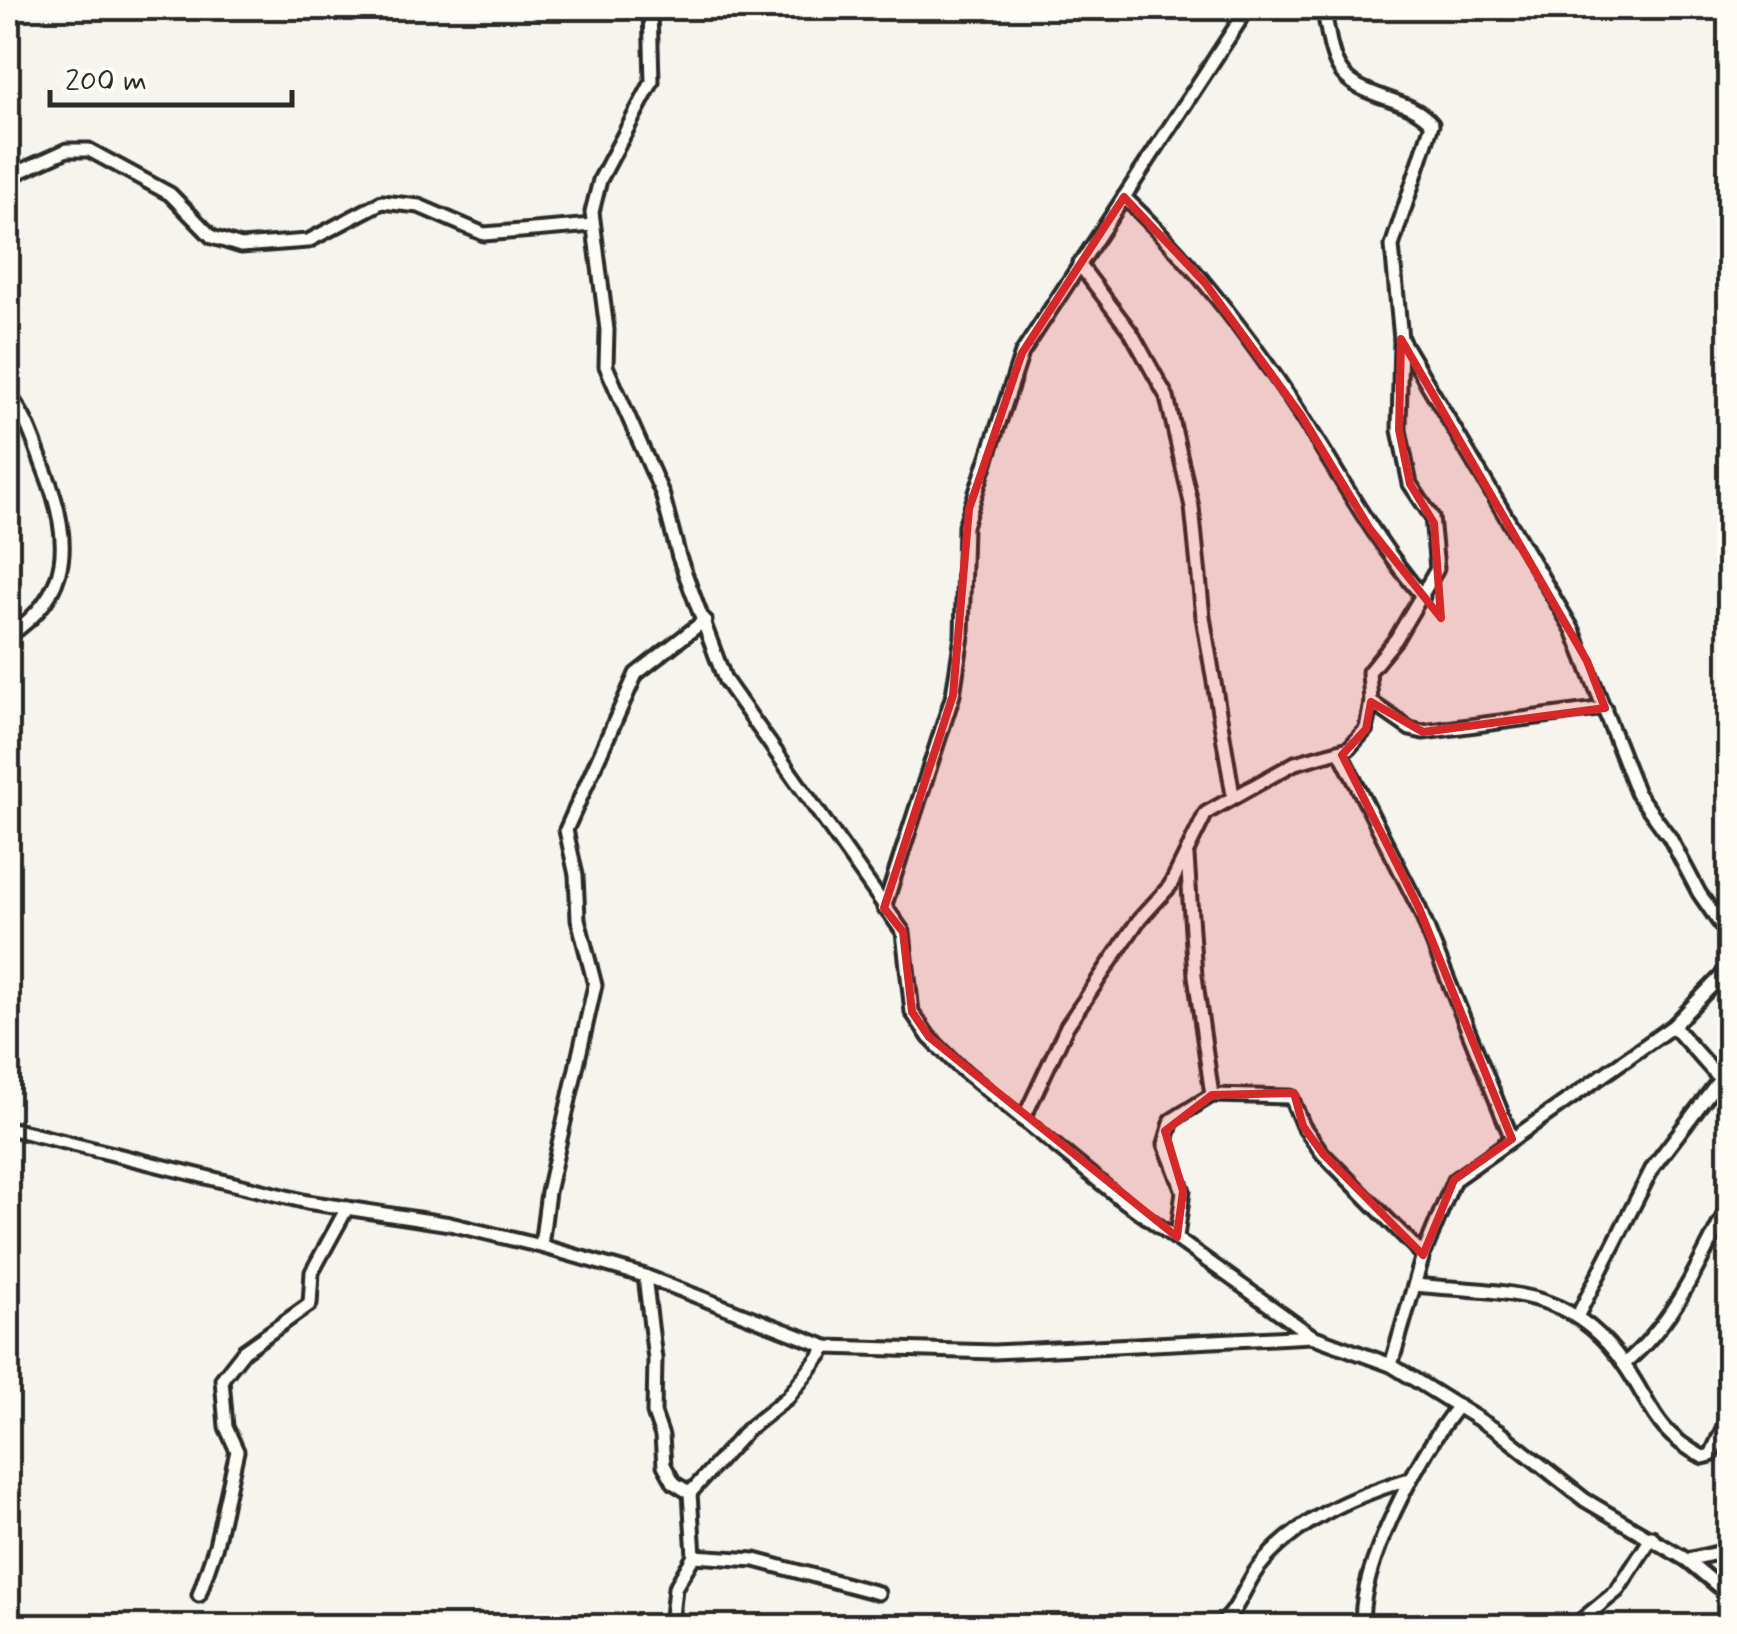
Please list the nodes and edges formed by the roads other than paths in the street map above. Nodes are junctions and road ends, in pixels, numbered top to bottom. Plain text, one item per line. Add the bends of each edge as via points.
1 (650, 8) edge
2 (1248, 8) edge
3 (1323, 8) edge
4 (8, 177) edge
5 (1124, 197) junction
6 (592, 225) junction
7 (1079, 264) junction
8 (1400, 339) junction
9 (8, 394) edge
10 (1423, 597) junction
11 (705, 620) junction
12 (8, 636) edge
13 (1371, 702) junction
14 (1605, 708) junction
15 (1340, 752) junction
16 (1233, 796) junction
17 (1186, 853) junction
18 (884, 908) junction
19 (1730, 938) edge
20 (1730, 966) edge
21 (1673, 1026) junction
22 (1720, 1079) junction
23 (1730, 1090) edge
24 (1212, 1095) junction
25 (1023, 1120) junction
26 (8, 1128) edge
27 (1512, 1139) junction
28 (1730, 1203) edge
29 (347, 1208) junction
30 (1178, 1238) junction
31 (541, 1246) junction
32 (1423, 1255) junction
33 (644, 1276) junction
34 (1414, 1285) junction
35 (1578, 1314) junction
36 (1312, 1336) junction
37 (827, 1347) junction
38 (1624, 1364) junction
39 (1391, 1365) junction
40 (1458, 1406) junction
41 (1730, 1412) edge
42 (1406, 1480) junction
43 (690, 1493) junction
44 (1652, 1537) junction
45 (1730, 1550) edge
46 (694, 1556) junction
47 (1687, 1560) junction
48 (878, 1593) dead end
49 (198, 1596) dead end
50 (1730, 1596) edge
51 (672, 1626) edge
52 (1218, 1626) edge
53 (1363, 1626) edge
54 (1574, 1626) edge

1 - 6 street via 652,82 600,180
2 - 5 street
3 - 8 street via 1346,78 1409,106 1432,124 1410,202 1393,234
4 - 6 street via 67,150 89,150 170,194 212,237 241,246 308,241 382,202 419,206 484,234
5 - 7 street
5 - 10 street via 1205,283
6 - 11 street via 606,366 662,493
7 - 16 street via 1132,334 1167,396 1192,507 1202,617
7 - 18 street via 1022,353 969,508 954,695
8 - 10 street via 1399,430 1406,474 1434,523 1438,568
8 - 14 street via 1573,630
9 - 12 street via 35,440 64,540 47,604
10 - 13 street via 1372,666
11 - 18 street via 726,680
11 - 31 street via 636,674 566,830 596,985
13 - 14 street via 1423,732
13 - 15 street via 1366,730
14 - 19 street via 1636,793
15 - 16 street via 1295,763
15 - 27 street via 1419,908
16 - 17 street via 1206,814
17 - 24 street
17 - 25 street via 1170,886 1138,921 1067,1026
18 - 25 street via 903,932 912,1012 959,1066
20 - 21 street
21 - 22 street
21 - 27 street
22 - 23 street
22 - 35 street via 1653,1167
24 - 30 street via 1178,1114 1166,1131 1183,1192
24 - 32 street via 1292,1097 1323,1154
25 - 30 street
26 - 29 street
27 - 32 street via 1454,1180
28 - 38 street via 1669,1320
29 - 31 street
29 - 49 street via 312,1272 310,1304 244,1351 222,1379 226,1426 237,1450
30 - 36 street
31 - 33 street
32 - 34 street
33 - 37 street
33 - 43 street via 664,1466
34 - 35 street via 1537,1298
34 - 39 street
35 - 38 street
36 - 37 street via 994,1352
36 - 39 street
37 - 43 street via 788,1397 747,1430
38 - 41 street via 1655,1422 1702,1458 1711,1455
39 - 40 street
40 - 42 street
40 - 44 street via 1585,1500
42 - 52 street via 1290,1534
42 - 53 street via 1362,1599
43 - 46 street
44 - 47 street
44 - 54 street via 1616,1590
45 - 47 street
46 - 48 street via 755,1560
46 - 51 street via 675,1588
47 - 50 street

